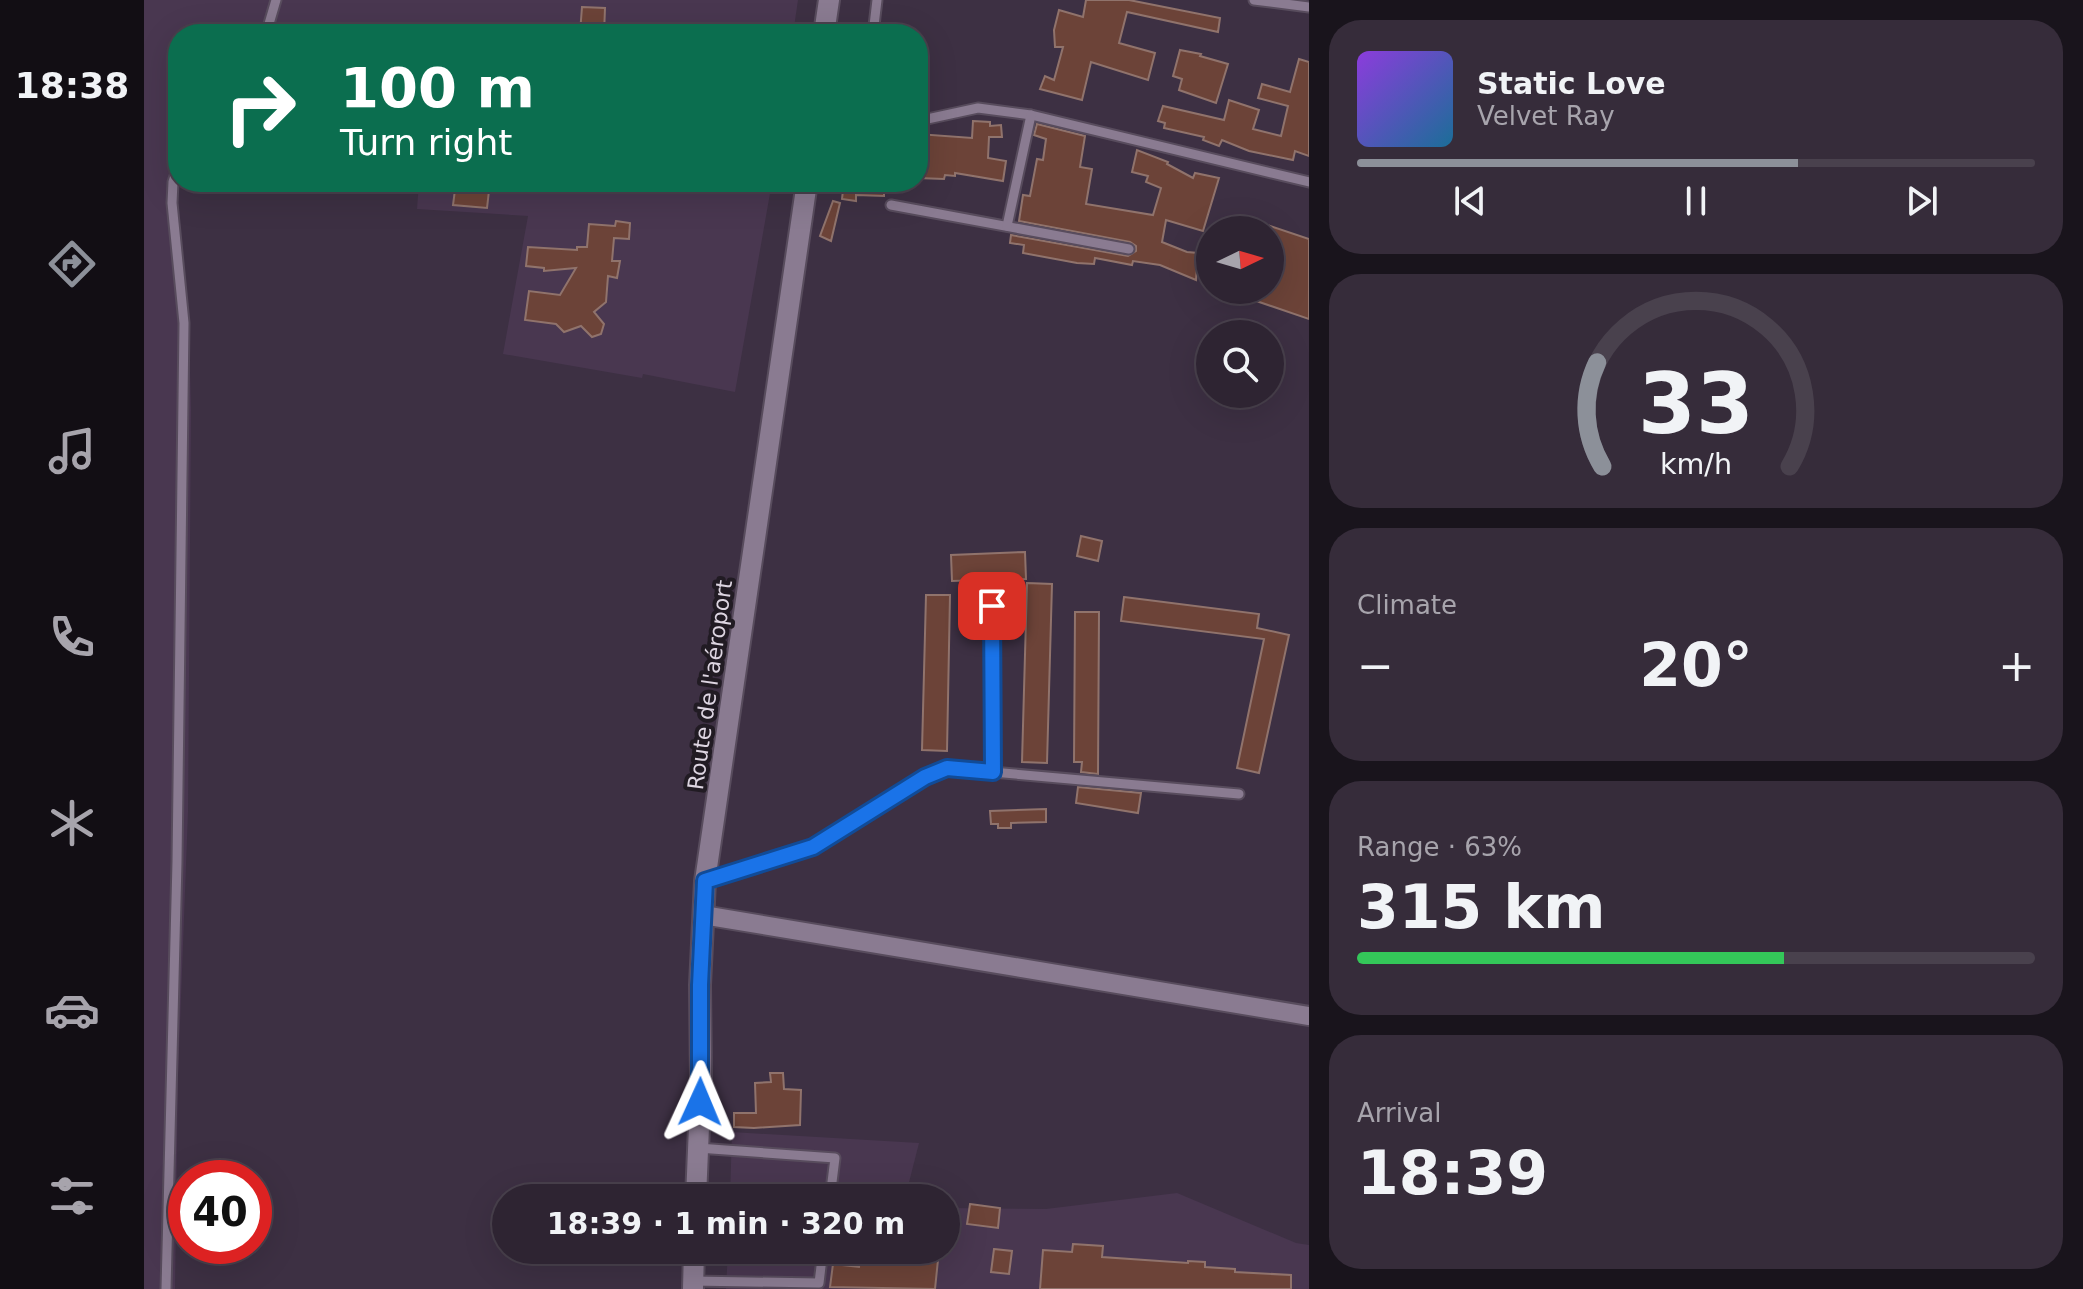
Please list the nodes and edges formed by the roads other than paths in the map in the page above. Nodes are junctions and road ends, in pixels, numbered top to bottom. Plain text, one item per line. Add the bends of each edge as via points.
1 (276, 0) edge
2 (829, 0) edge
3 (877, 0) edge
4 (1254, 0) edge
5 (1309, 7) edge
6 (269, 24) edge
7 (825, 24) edge
8 (874, 24) edge
9 (1031, 115) junction
10 (928, 119) edge
11 (1309, 182) edge
12 (173, 192) edge
13 (806, 192) edge
14 (891, 205) dead end
15 (1007, 226) junction
16 (1129, 249) dead end
17 (992, 599) dead end
18 (993, 772) junction
19 (1239, 794) dead end
20 (705, 881) junction
21 (703, 915) junction
22 (1309, 1016) edge
23 (698, 1148) junction
24 (697, 1184) edge
25 (832, 1184) edge
26 (694, 1264) edge
27 (821, 1264) edge
28 (693, 1285) edge
29 (166, 1289) edge

1 - 6 lane
2 - 7 street
3 - 8 lane
4 - 5 lane
9 - 10 lane via 978,108
9 - 11 lane
9 - 15 lane
12 - 29 lane via 184,323
13 - 20 street, Route de l'aéroport
14 - 15 lane
15 - 16 lane
17 - 18 lane
18 - 19 lane
18 - 20 lane via 947,768 813,847
20 - 21 street, Route de l'aéroport
21 - 22 street
21 - 23 street, Route de l'aéroport
23 - 24 street, Route de l'aéroport
23 - 25 lane via 835,1158
26 - 28 street
27 - 28 lane via 819,1283

